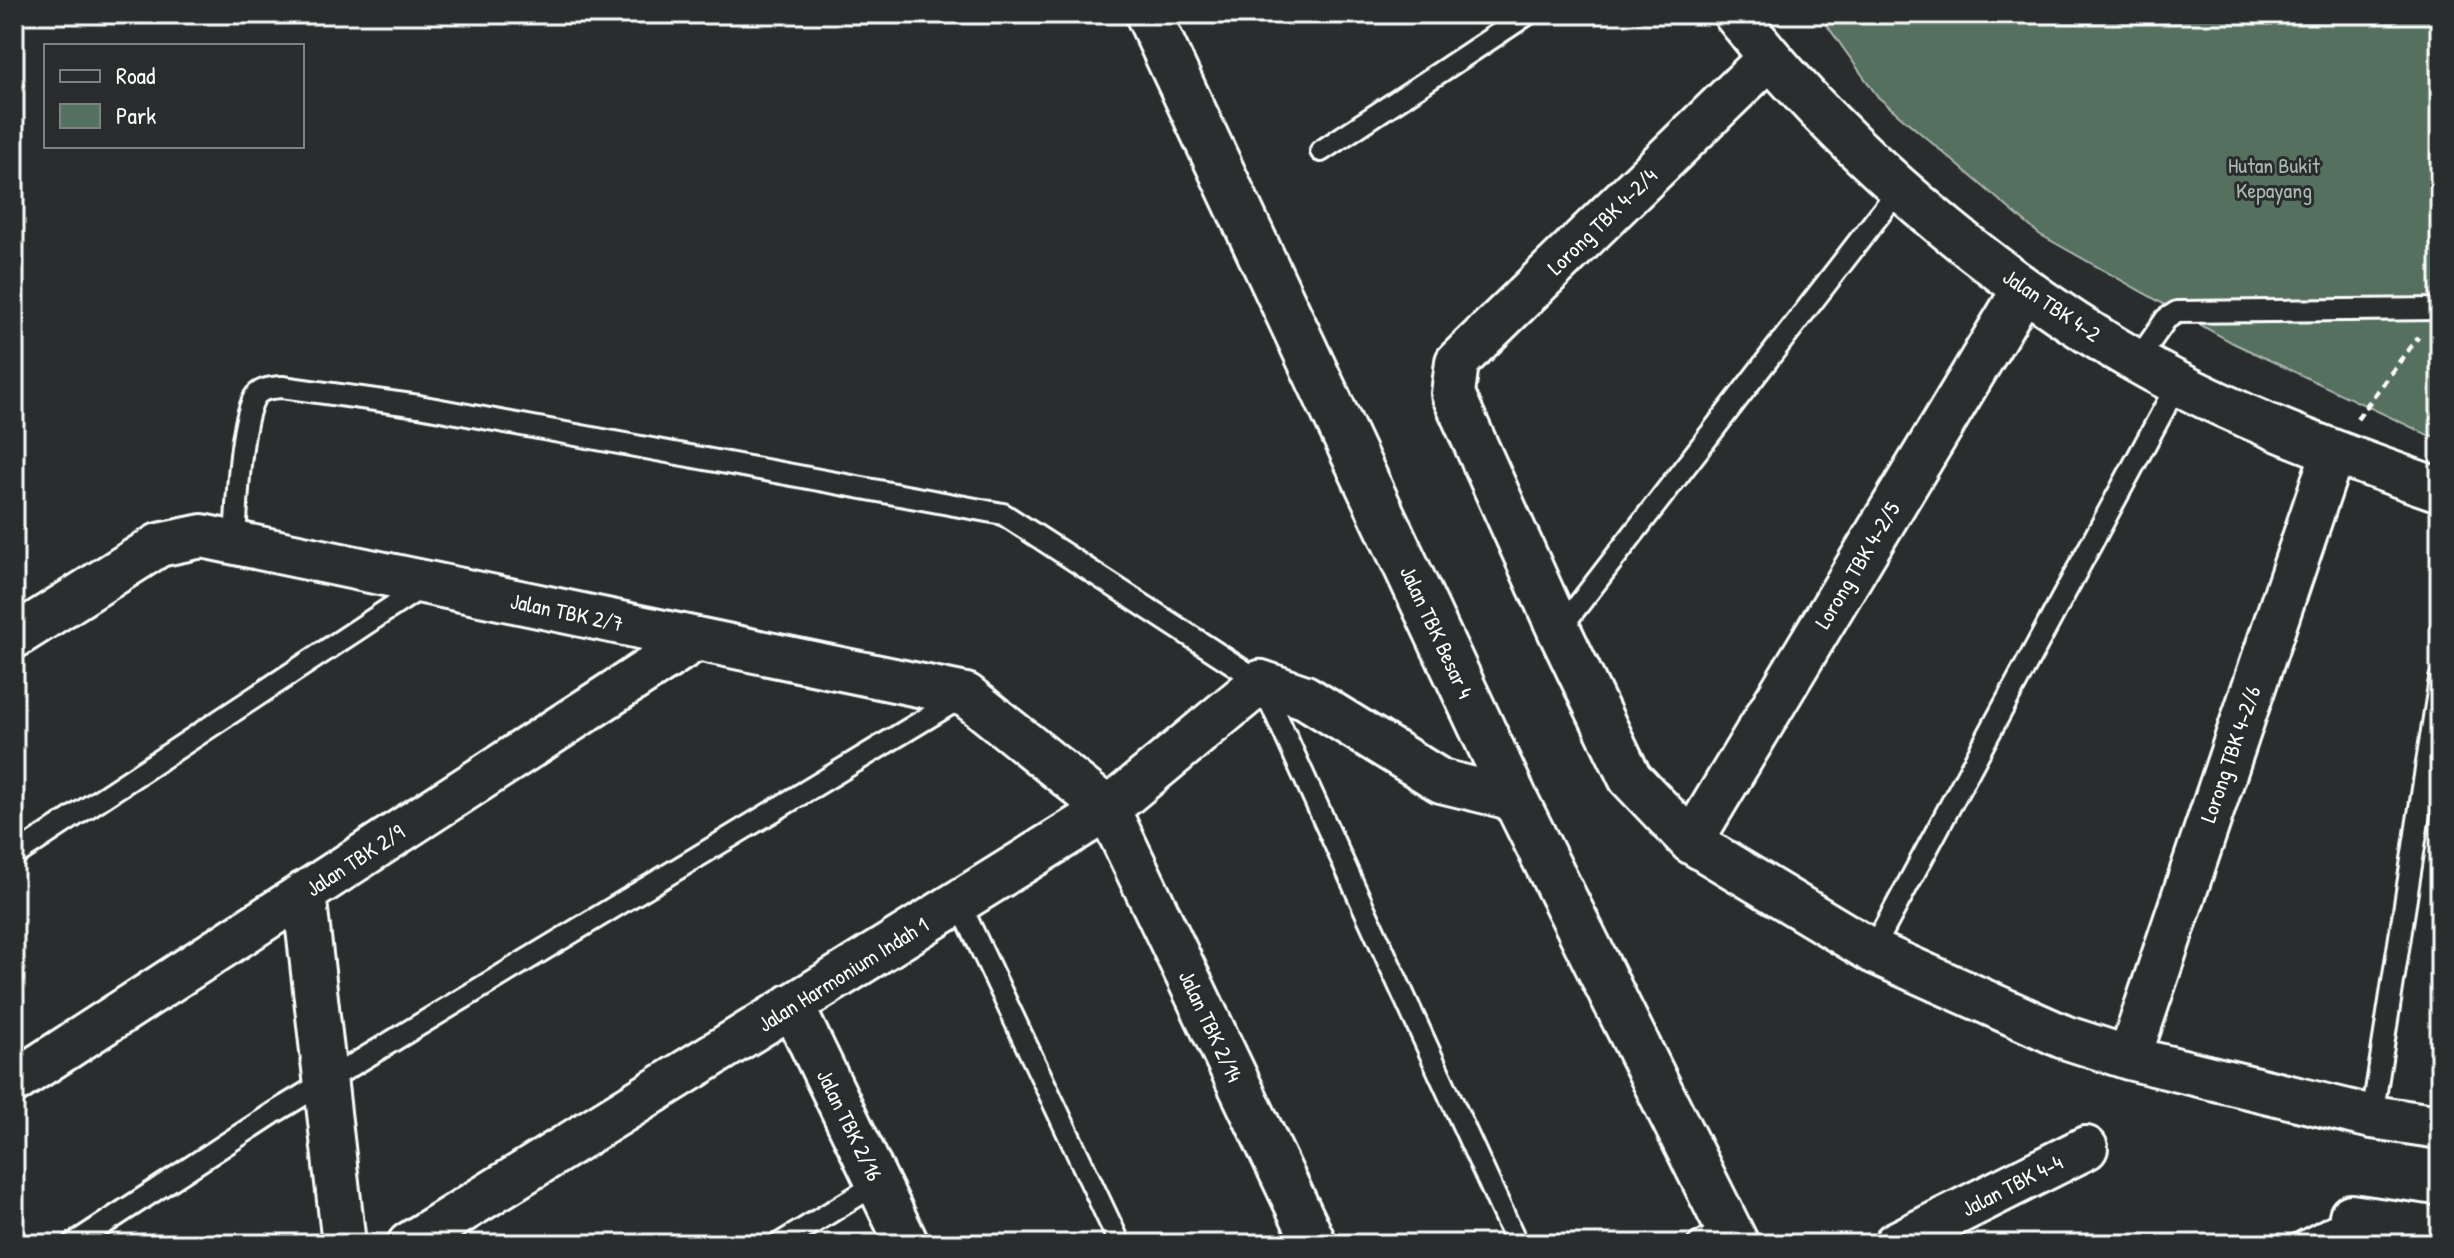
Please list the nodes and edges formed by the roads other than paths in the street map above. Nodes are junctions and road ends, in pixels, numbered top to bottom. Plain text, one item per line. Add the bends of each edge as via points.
1 (1148, 14) edge
2 (1528, 14) edge
3 (1735, 14) edge
4 (1769, 58) junction
5 (1321, 151) dead end
6 (1900, 188) junction
7 (2024, 289) junction
8 (2439, 309) edge
9 (2137, 361) junction
10 (2178, 383) junction
11 (2333, 452) junction
12 (2440, 490) edge
13 (235, 543) junction
14 (428, 583) junction
15 (1559, 630) junction
16 (14, 637) edge
17 (696, 639) junction
18 (2440, 679) edge
19 (1261, 682) junction
20 (966, 695) junction
21 (1515, 799) junction
22 (1108, 809) junction
23 (1691, 842) junction
24 (14, 856) edge
25 (304, 893) junction
26 (959, 902) junction
27 (1872, 951) junction
28 (792, 1005) junction
29 (2129, 1058) junction
30 (14, 1082) edge
31 (323, 1085) junction
32 (2372, 1117) junction
33 (2440, 1127) edge
34 (2086, 1148) dead end
35 (878, 1183) junction
36 (2351, 1216) joint
37 (2440, 1229) edge
38 (1721, 1239) edge
39 (73, 1244) edge
40 (344, 1244) edge
41 (409, 1244) edge
42 (779, 1244) edge
43 (907, 1244) edge
44 (1120, 1244) edge
45 (1315, 1244) edge
46 (1517, 1244) edge
47 (1895, 1244) edge
48 (2299, 1244) edge

1 - 21 street, Jalan TBK Besar 4
2 - 5 lane
3 - 4 street, Jalan TBK 4-2
4 - 6 street, Jalan TBK 4-2
4 - 15 street, Lorong TBK 4-2/4 via 1457,362 1453,394
6 - 7 street, Jalan TBK 4-2
6 - 15 lane
7 - 9 street, Jalan TBK 4-2
7 - 23 street, Lorong TBK 4-2/5
8 - 9 lane via 2177,312 2166,319
9 - 10 street, Jalan TBK 4-2
10 - 11 street, Jalan TBK 4-2
10 - 27 lane
11 - 12 street, Jalan TBK 4-2
11 - 29 street, Lorong TBK 4-2/6
13 - 14 street, Jalan TBK 2/7
13 - 16 street, Jalan TBK 2/7 via 202,536 159,545
13 - 19 lane via 240,463 254,398 262,390 282,387 419,406 1003,514
14 - 17 street, Jalan TBK 2/7
14 - 24 lane
15 - 23 street via 1630,778
17 - 20 street, Jalan TBK 2/7
17 - 25 street, Jalan TBK 2/9
18 - 32 lane
19 - 21 street via 1305,697 1441,781
19 - 22 street, Jalan Harmonium Indah 1
19 - 46 lane
20 - 22 street, Jalan TBK 2/7
20 - 31 lane
21 - 38 street, Jalan TBK Besar 4
22 - 26 street, Jalan Harmonium Indah 1
22 - 45 street, Jalan TBK 2/14
23 - 27 street
25 - 30 street, Jalan TBK 2/9
25 - 31 street
26 - 28 street, Jalan Harmonium Indah 1
26 - 44 lane
27 - 29 street via 2064,1037
28 - 35 street, Jalan TBK 2/16
28 - 41 street, Jalan Harmonium Indah 1
29 - 32 street
31 - 39 lane
31 - 40 street
32 - 33 street
34 - 47 street, Jalan TBK 4-4
35 - 42 lane
35 - 43 street, Jalan TBK 2/16
36 - 37 street
36 - 48 lane

